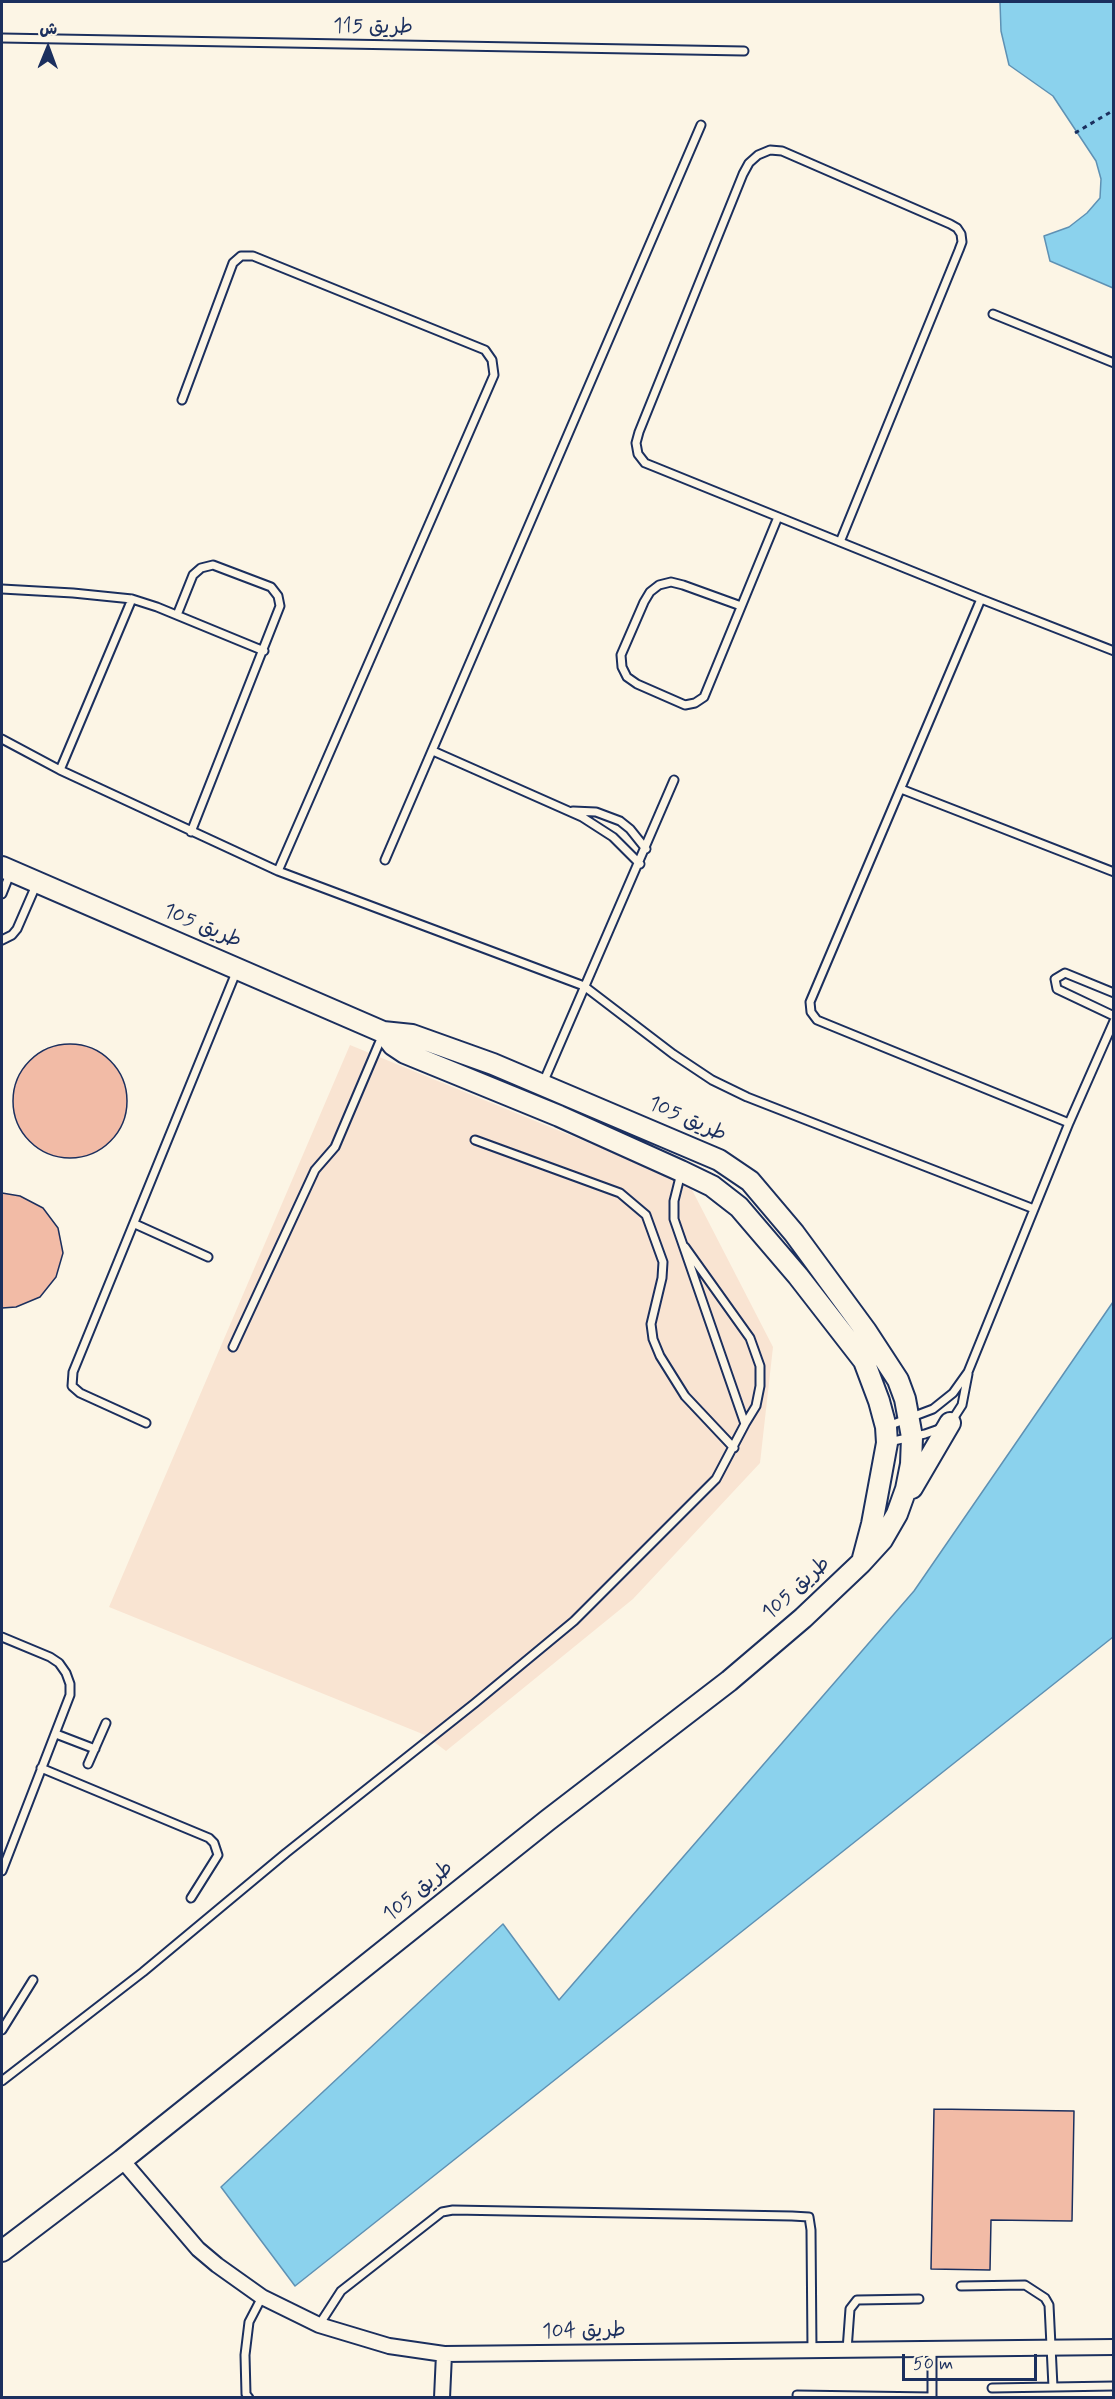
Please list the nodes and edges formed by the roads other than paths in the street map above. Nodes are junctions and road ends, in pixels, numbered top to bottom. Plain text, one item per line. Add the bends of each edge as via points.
1 (2, 38) edge
2 (744, 51) dead end
3 (701, 125) dead end
4 (993, 314) dead end
5 (1113, 363) edge
6 (182, 400) dead end
7 (778, 517) junction
8 (840, 542) junction
9 (2, 589) edge
10 (132, 599) junction
11 (981, 599) junction
12 (741, 606) junction
13 (177, 615) junction
14 (264, 651) junction
15 (1113, 651) edge
16 (2, 738) edge
17 (433, 750) junction
18 (60, 770) junction
19 (674, 780) dead end
20 (901, 789) junction
21 (570, 812) junction
22 (190, 832) junction
23 (646, 849) junction
24 (385, 860) dead end
25 (640, 864) junction
26 (6, 869) edge
27 (278, 871) junction
28 (1113, 872) edge
29 (38, 882) junction
30 (2, 894) edge
31 (2, 940) edge
32 (238, 968) junction
33 (584, 986) junction
34 (1113, 993) edge
35 (1113, 1016) edge
36 (1113, 1021) edge
37 (383, 1032) junction
38 (543, 1084) junction
39 (568, 1094) junction
40 (559, 1116) junction
41 (1069, 1123) junction
42 (475, 1140) dead end
43 (691, 1147) junction
44 (681, 1171) junction
45 (1034, 1209) junction
46 (135, 1224) junction
47 (680, 1240) junction
48 (208, 1257) dead end
49 (233, 1347) dead end
50 (968, 1372) junction
51 (146, 1423) dead end
52 (950, 1423) junction
53 (745, 1424) junction
54 (911, 1428) junction
55 (886, 1435) junction
56 (734, 1448) junction
57 (897, 1514) junction
58 (861, 1563) junction
59 (2, 1637) edge
60 (106, 1723) dead end
61 (56, 1734) junction
62 (95, 1749) junction
63 (88, 1764) dead end
64 (41, 1768) junction
65 (2, 1871) edge
66 (191, 1898) dead end
67 (33, 1980) dead end
68 (2, 2030) edge
69 (2, 2082) edge
70 (122, 2160) junction
71 (2, 2252) edge
72 (961, 2286) dead end
73 (262, 2297) junction
74 (918, 2299) dead end
75 (319, 2325) junction
76 (1113, 2347) edge
77 (1051, 2348) junction
78 (932, 2349) junction
79 (812, 2350) junction
80 (847, 2350) junction
81 (444, 2354) junction
82 (1113, 2386) edge
83 (1053, 2387) junction
84 (992, 2388) dead end
85 (797, 2396) dead end
86 (249, 2397) edge
87 (442, 2397) edge
88 (932, 2397) edge

1 - 2 lane, طريق 115
3 - 17 lane
4 - 5 lane
6 - 27 lane via 233,263 241,256 253,256 485,350 492,360 494,375
7 - 8 lane
7 - 8 lane via 645,463 636,443 748,163 770,150 782,151 950,224 961,234 959,250
7 - 12 lane
8 - 11 lane
9 - 10 lane
10 - 13 lane
10 - 18 lane
11 - 15 lane
11 - 20 lane
12 - 12 lane via 683,585 659,585 644,602 621,655 627,677 685,705 695,703 704,697
13 - 14 lane
13 - 14 lane via 193,575 201,568 213,565 262,583 271,587 280,606
14 - 22 lane
16 - 18 lane
17 - 21 lane
17 - 24 lane
18 - 22 lane
19 - 23 lane
20 - 28 lane
20 - 41 lane via 810,1002 811,1012 817,1020
21 - 23 lane via 608,815 630,829
21 - 25 lane via 608,833
22 - 27 lane
23 - 25 lane
25 - 33 lane
26 - 29 street, طريق 105
26 - 30 lane
27 - 33 lane
29 - 31 lane via 17,929
29 - 32 street, طريق 105
32 - 37 street, طريق 105
32 - 46 lane
33 - 38 lane
33 - 45 lane via 712,1080
34 - 35 lane via 1065,973 1059,974 1054,984 1062,992
36 - 41 lane
37 - 38 street, طريق 105 via 412,1035
37 - 40 street, طريق 105 via 405,1053
37 - 49 lane via 335,1147 315,1170
38 - 39 street, طريق 105
39 - 40 street
39 - 43 street, طريق 105
40 - 44 street, طريق 105
41 - 45 lane
42 - 56 lane via 620,1193 646,1215 663,1262 651,1324 653,1339 685,1396
43 - 44 street
43 - 54 street, طريق 105 via 720,1160 750,1181 794,1233 898,1380
44 - 47 lane via 674,1201
44 - 55 street, طريق 105 via 712,1185 739,1207 798,1276 864,1361
45 - 50 lane
46 - 48 lane
46 - 51 lane via 73,1372 72,1386 80,1394
47 - 53 lane
47 - 53 lane via 750,1338 760,1366 756,1406
50 - 52 lane via 966,1394
50 - 54 lane via 944,1402
52 - 54 lane via 933,1431
52 - 57 street
53 - 56 lane
54 - 55 lane
54 - 55 lane
54 - 57 street, طريق 105 via 911,1464
55 - 58 street, طريق 105 via 874,1514
56 - 69 lane via 716,1479 574,1621
57 - 58 street, طريق 105 via 882,1540
58 - 70 street, طريق 105 via 729,1681 548,1820
59 - 61 lane via 50,1657 66,1673 70,1695
60 - 62 lane
61 - 62 lane
61 - 64 lane
62 - 63 lane
64 - 65 lane
64 - 66 lane via 209,1838 218,1855
67 - 68 lane
70 - 71 street, طريق 105
70 - 73 street, طريق 104 via 198,2248
72 - 77 lane via 1033,2288 1049,2305
73 - 75 street, طريق 104
73 - 86 lane via 249,2322 245,2355
74 - 80 lane via 857,2300 850,2309
75 - 79 lane via 340,2290 442,2212 792,2216 809,2217 811,2230
75 - 81 street, طريق 104 via 389,2346
76 - 77 street, طريق 104
77 - 78 street, طريق 104
77 - 83 lane
78 - 80 street, طريق 104
78 - 88 lane
79 - 80 street, طريق 104
79 - 81 street, طريق 104
81 - 87 street
82 - 83 lane
83 - 84 lane
85 - 88 lane

